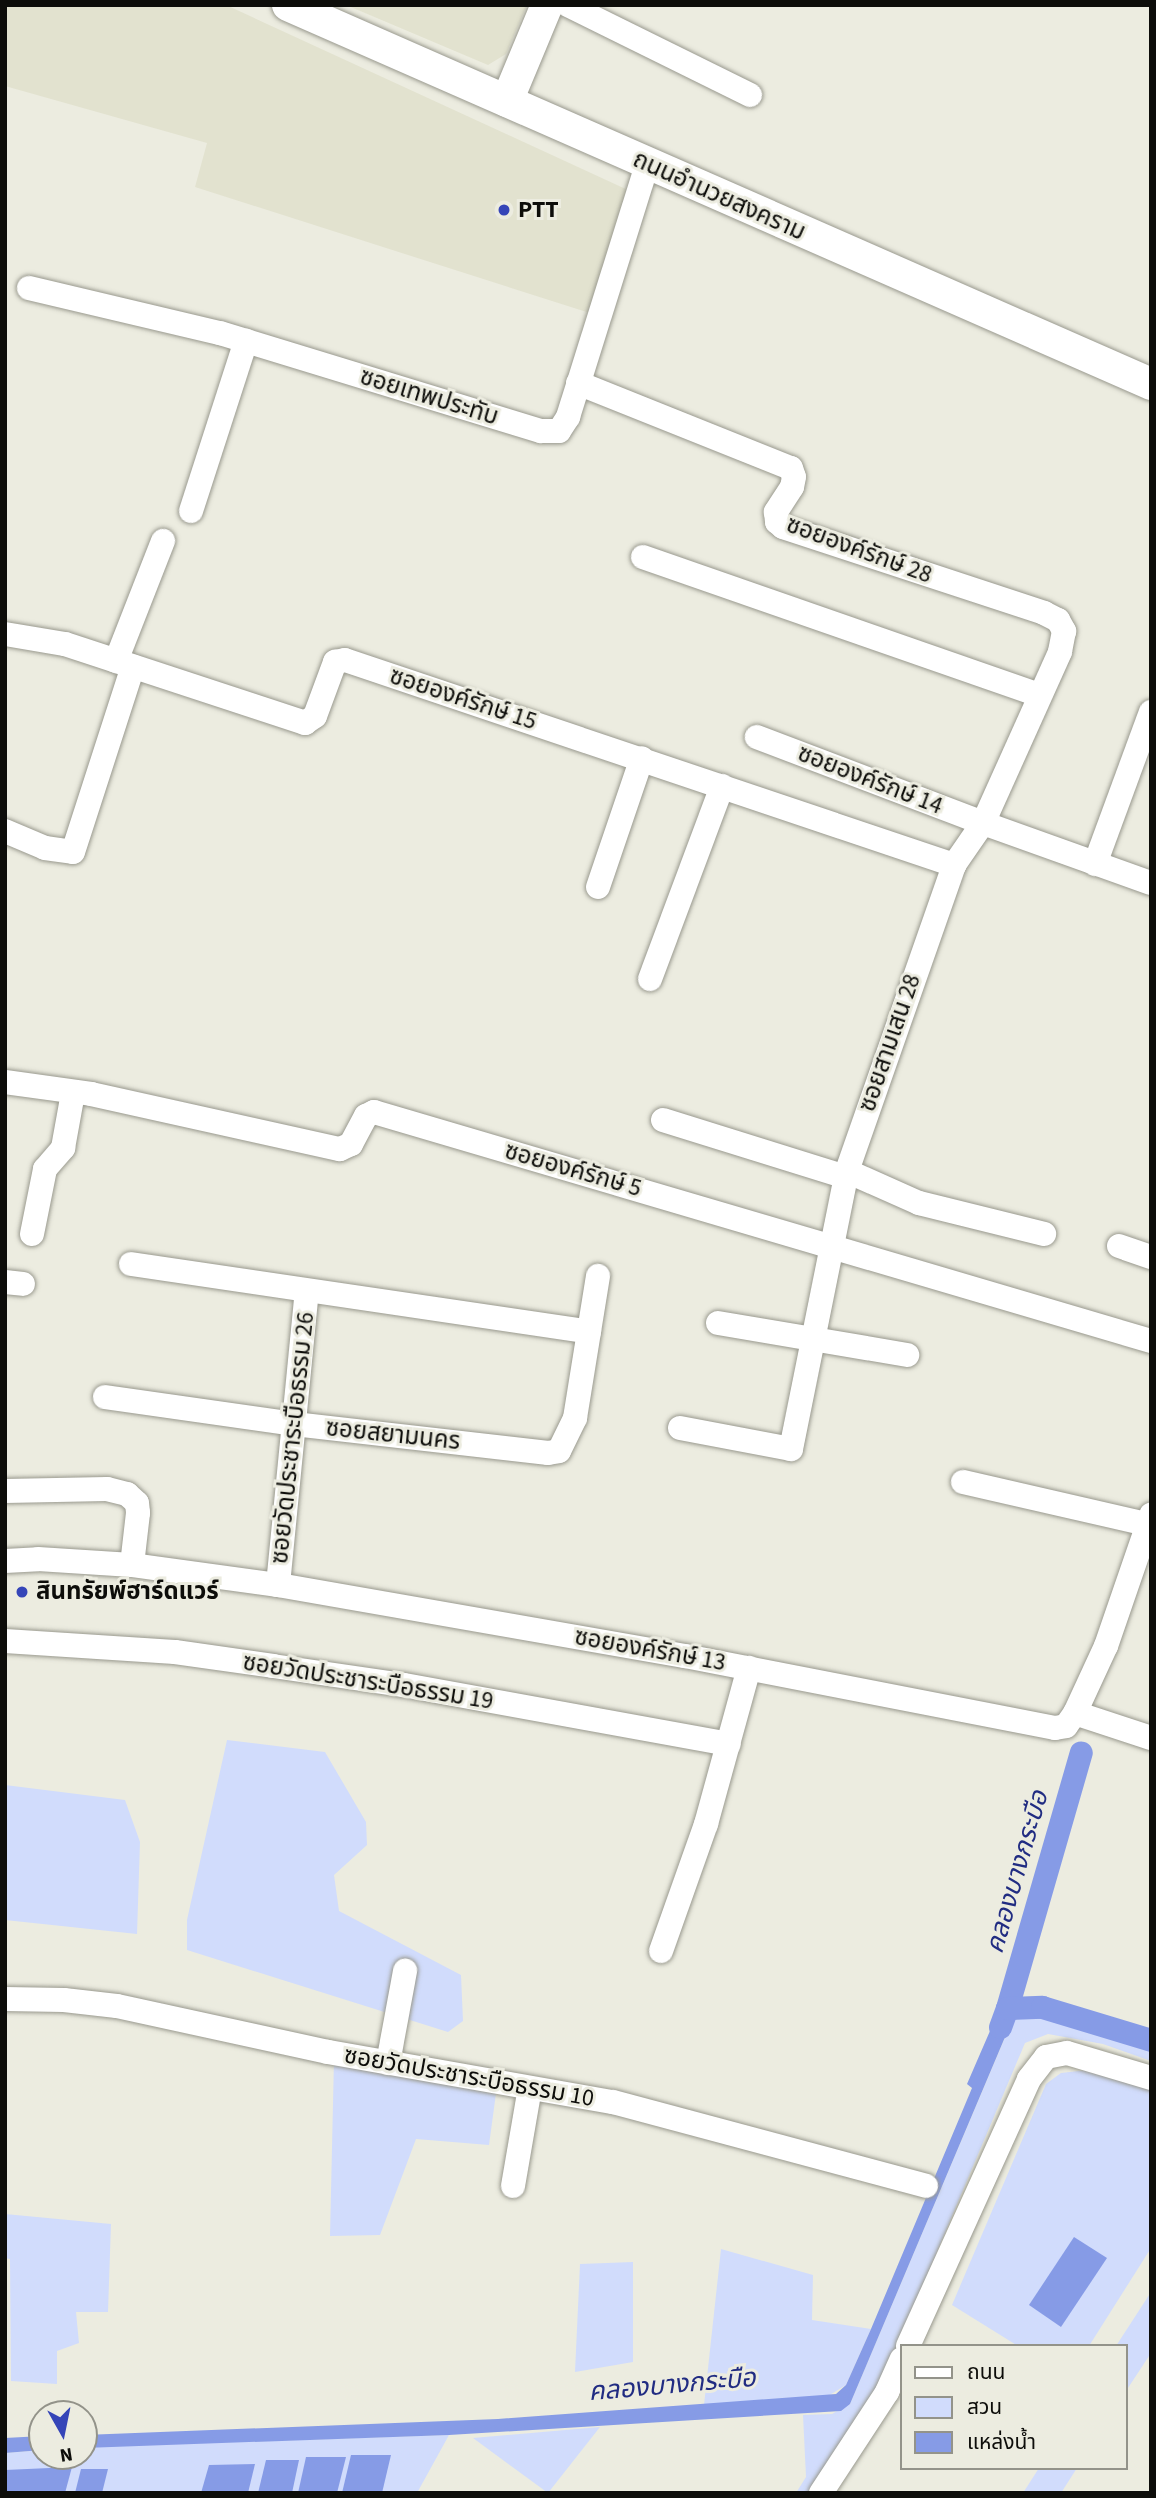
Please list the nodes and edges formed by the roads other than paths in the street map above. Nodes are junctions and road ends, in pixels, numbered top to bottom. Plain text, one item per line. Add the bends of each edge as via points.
1 (288, 5) edge
2 (547, 5) edge
3 (568, 5) edge
4 (750, 95) dead end
5 (507, 101) junction
6 (647, 166) junction
7 (29, 288) dead end
8 (246, 341) junction
9 (578, 383) junction
10 (1151, 384) edge
11 (191, 511) dead end
12 (163, 541) dead end
13 (643, 557) dead end
14 (5, 634) edge
15 (124, 663) junction
16 (1040, 695) junction
17 (1151, 712) edge
18 (757, 737) dead end
19 (642, 758) junction
20 (722, 786) junction
21 (983, 823) junction
22 (5, 831) edge
23 (1095, 863) junction
24 (954, 865) junction
25 (1151, 883) edge
26 (598, 887) dead end
27 (650, 979) dead end
28 (5, 1082) edge
29 (73, 1093) junction
30 (663, 1120) dead end
31 (846, 1174) junction
32 (32, 1234) dead end
33 (1044, 1234) dead end
34 (830, 1244) junction
35 (1119, 1246) dead end
36 (1151, 1257) edge
37 (131, 1264) dead end
38 (598, 1276) dead end
39 (307, 1290) junction
40 (718, 1323) dead end
41 (589, 1332) junction
42 (812, 1338) junction
43 (1151, 1341) edge
44 (907, 1356) dead end
45 (105, 1396) dead end
46 (294, 1424) junction
47 (680, 1429) dead end
48 (963, 1482) dead end
49 (5, 1492) edge
50 (1149, 1519) edge
51 (5, 1561) edge
52 (132, 1564) junction
53 (278, 1585) junction
54 (5, 1641) edge
55 (749, 1668) junction
56 (1075, 1713) junction
57 (1151, 1738) edge
58 (729, 1744) junction
59 (661, 1951) dead end
60 (405, 1971) dead end
61 (5, 1999) edge
62 (388, 2063) junction
63 (1151, 2078) edge
64 (530, 2088) junction
65 (513, 2186) dead end
66 (926, 2186) dead end
67 (909, 2344) edge
68 (900, 2363) edge
69 (821, 2493) edge

1 - 5 street, ถนนอำนวยสงคราม
2 - 5 street
3 - 4 street
5 - 6 street, ถนนอำนวยสงคราม
6 - 9 street, ซอยเทพประทับ
6 - 10 street, ถนนอำนวยสงคราม
7 - 8 street, ซอยเทพประทับ
8 - 9 street, ซอยเทพประทับ via 541,431 559,431
8 - 11 street
9 - 16 street, ซอยองค์รักษ์ 28 via 791,468 792,487 776,512 783,527 1058,620 1063,641
12 - 15 street
13 - 16 street
14 - 15 street, ซอยองค์รักษ์ 15 via 65,644
15 - 19 street, ซอยองค์รักษ์ 15 via 305,723 315,716 335,662 345,660
15 - 22 street via 73,852 46,848
16 - 21 street, ซอยองค์รักษ์ 28
17 - 23 street
18 - 21 street, ซอยองค์รักษ์ 14
19 - 20 street, ซอยองค์รักษ์ 15
19 - 26 street
20 - 24 street, ซอยองค์รักษ์ 15
20 - 27 street
21 - 23 street
21 - 24 street, ซอยสามเสน 28
23 - 25 street
24 - 31 street, ซอยสามเสน 28
28 - 29 street, ซอยองค์รักษ์ 5
29 - 32 street via 62,1148 45,1169
29 - 34 street, ซอยองค์รักษ์ 5 via 340,1149 351,1144 366,1116 374,1112
30 - 31 street
31 - 33 street via 919,1203
31 - 34 street, ซอยสามเสน 28
34 - 42 street, ซอยสามเสน 28
34 - 43 street, ซอยองค์รักษ์ 5
35 - 36 street
37 - 39 street
38 - 41 street, ซอยสยามนคร
39 - 41 street
39 - 46 street, ซอยวัดประชาระบือธรรม 26
40 - 42 street
41 - 46 street, ซอยสยามนคร via 575,1418 559,1451
42 - 44 street
42 - 47 street, ซอยสามเสน 28 via 791,1449
45 - 46 street, ซอยสยามนคร
46 - 53 street, ซอยวัดประชาระบือธรรม 26
48 - 50 street
49 - 52 street via 107,1489 127,1494 137,1503 138,1513
50 - 56 street via 1106,1646
51 - 52 street, ซอยองค์รักษ์ 13
52 - 53 street, ซอยองค์รักษ์ 13
53 - 55 street, ซอยองค์รักษ์ 13
54 - 58 street, ซอยวัดประชาระบือธรรม 19 via 175,1652 404,1685
55 - 56 street, ซอยองค์รักษ์ 13 via 1055,1728 1066,1726
55 - 58 street
56 - 57 street
58 - 59 street
60 - 62 street
61 - 62 street, ซอยวัดประชาระบือธรรม 10 via 117,2006
62 - 64 street, ซอยวัดประชาระบือธรรม 10
63 - 67 street via 1067,2053 1046,2057 1028,2079
64 - 65 street
64 - 66 street, ซอยวัดประชาระบือธรรม 10 via 698,2123
68 - 69 street via 887,2392

